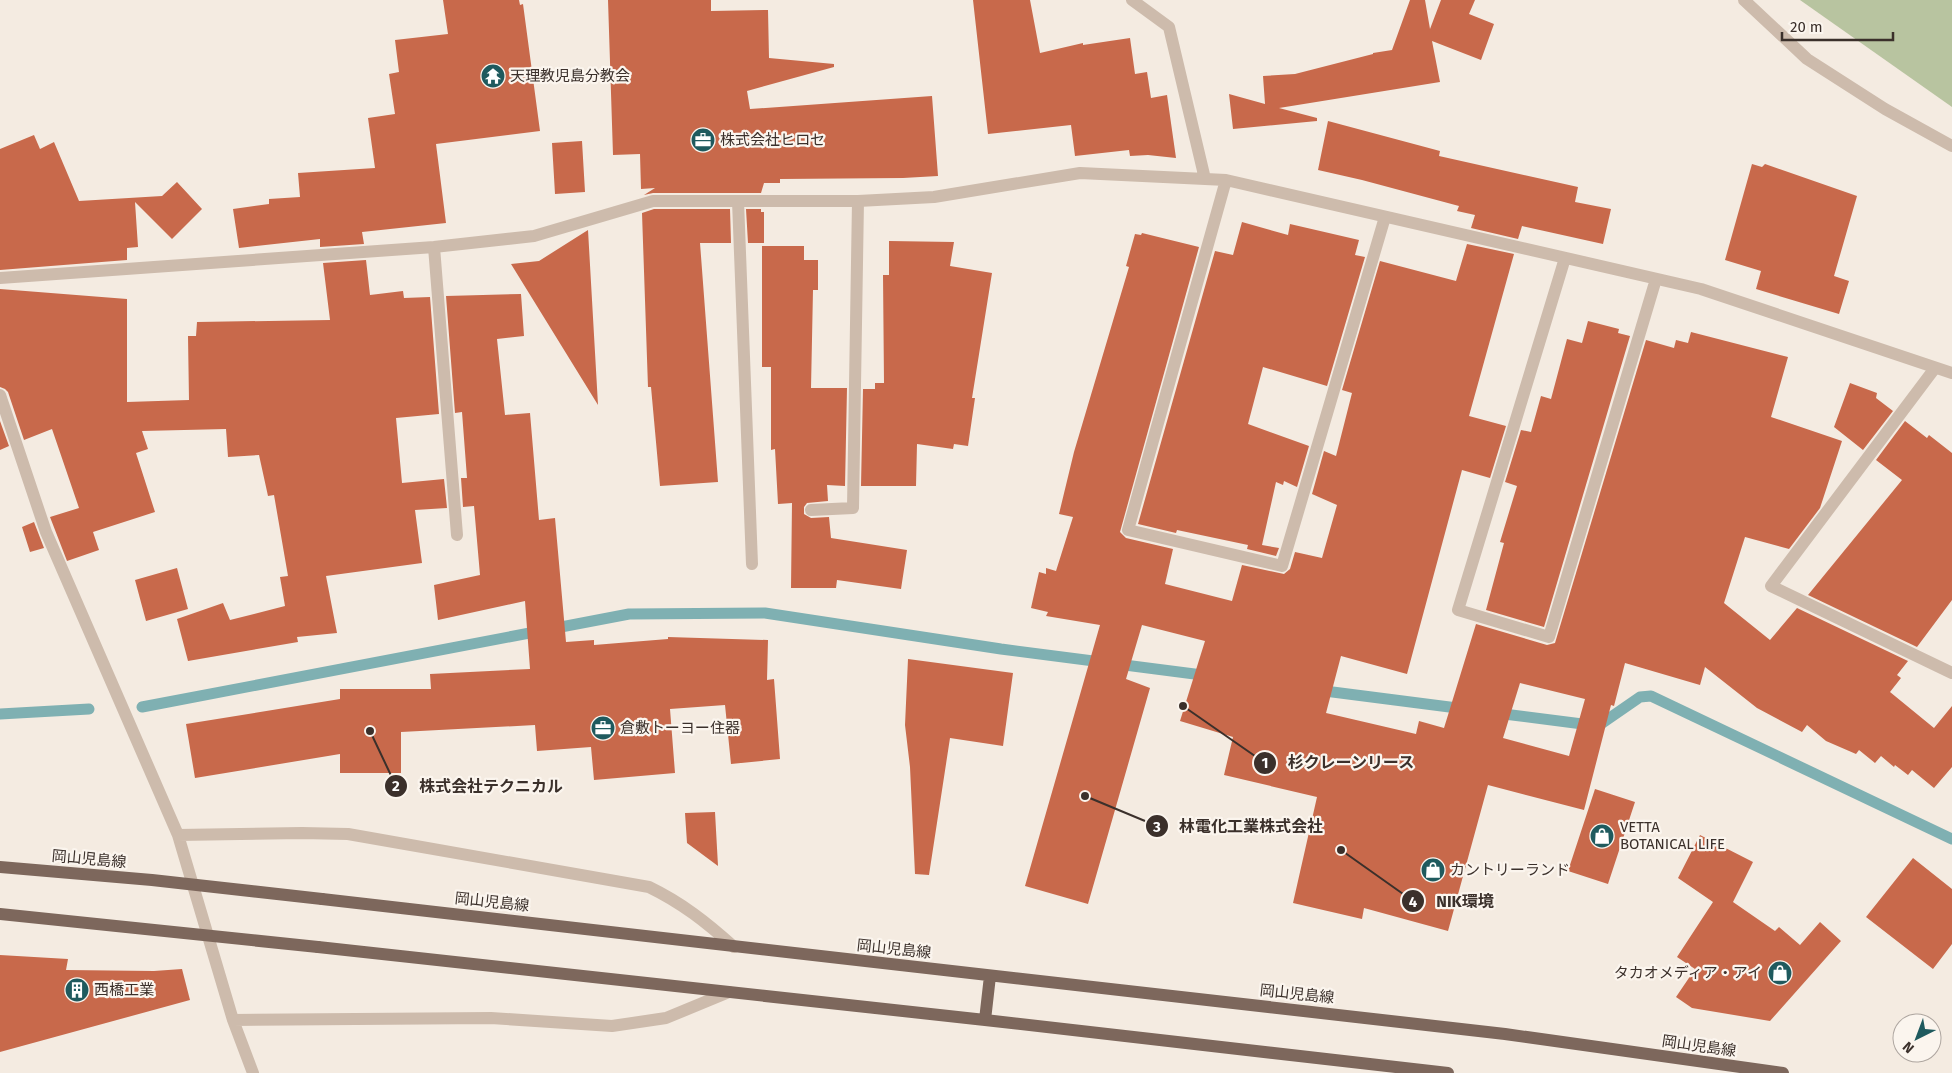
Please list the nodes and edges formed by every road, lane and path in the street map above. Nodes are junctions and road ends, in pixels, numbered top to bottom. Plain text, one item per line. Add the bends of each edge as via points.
1 (1132, 0) edge
2 (1744, 0) edge
3 (1952, 146) edge
4 (1205, 179) junction
5 (1226, 180) junction
6 (738, 201) junction
7 (858, 201) junction
8 (1386, 217) junction
9 (434, 246) junction
10 (1565, 258) junction
11 (0, 278) edge
12 (1656, 279) junction
13 (1935, 368) junction
14 (1952, 373) edge
15 (0, 395) edge
16 (812, 510) dead end
17 (457, 536) dead end
18 (752, 564) dead end
19 (1952, 673) edge
20 (178, 835) junction
21 (0, 867) edge
22 (0, 914) edge
23 (734, 947) junction
24 (990, 976) junction
25 (729, 992) junction
26 (233, 1020) junction
27 (986, 1020) junction
28 (253, 1073) edge
29 (1448, 1073) edge
30 (1783, 1073) edge

1 - 4 street via 1169,27
2 - 3 street via 1808,59 1885,109
4 - 5 street
4 - 7 street via 1080,173 934,197
5 - 8 street
5 - 8 street via 1128,530 1282,566
6 - 7 street
6 - 9 street via 653,201 534,236
6 - 18 street
7 - 16 street via 853,508
8 - 10 street
9 - 11 street
9 - 17 street
10 - 12 street
10 - 12 street via 1458,610 1549,637
12 - 13 street via 1701,289
13 - 14 street
13 - 19 street via 1770,586
15 - 20 street via 46,532
20 - 23 street via 348,834 649,887 699,916
20 - 26 street
21 - 23 main road, 岡山児島線, bridge via 152,880
22 - 25 main road, bridge
23 - 24 main road, 岡山児島線
24 - 27 main road
24 - 30 main road, 岡山児島線 via 1505,1034
25 - 26 street via 666,1018 612,1026 491,1018
25 - 27 main road
26 - 28 street
27 - 29 main road

